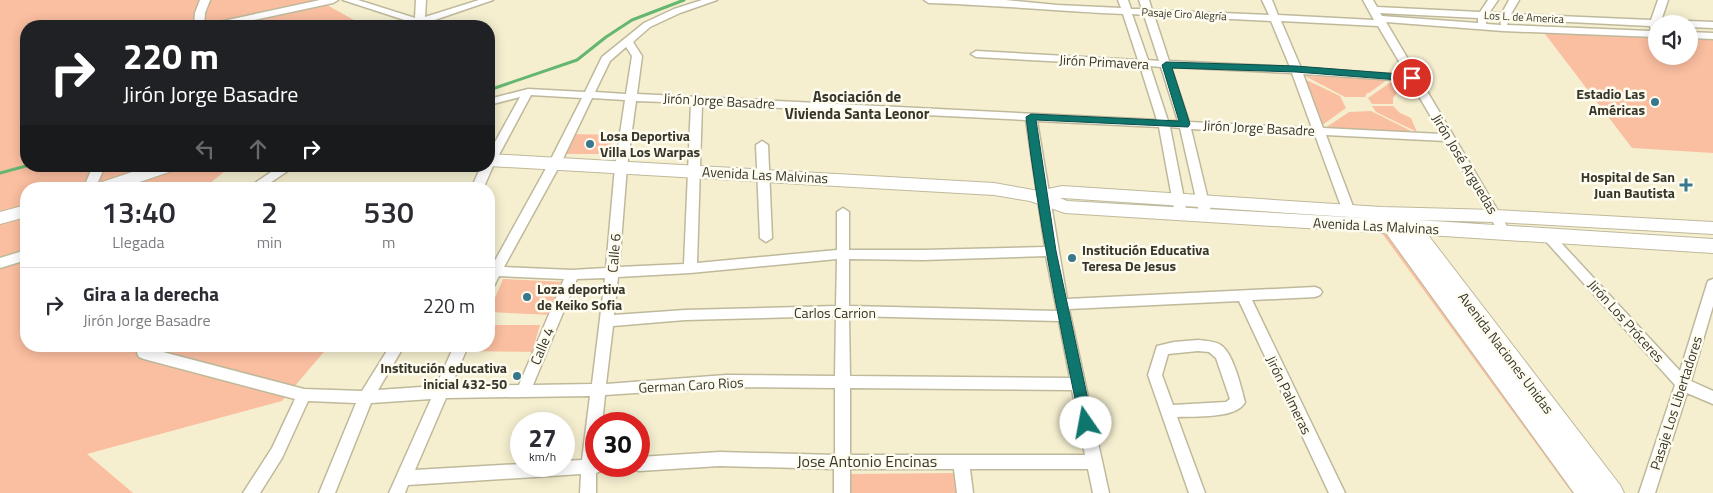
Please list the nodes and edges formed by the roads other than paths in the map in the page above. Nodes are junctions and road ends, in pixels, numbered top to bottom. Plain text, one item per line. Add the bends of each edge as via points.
1 (205, 0) edge
2 (333, 0) edge
3 (348, 0) edge
4 (421, 0) edge
5 (488, 0) edge
6 (712, 0) edge
7 (929, 0) edge
8 (1144, 0) edge
9 (1267, 0) edge
10 (1368, 0) edge
11 (1430, 0) edge
12 (1492, 0) edge
13 (1514, 0) edge
14 (1663, 0) edge
15 (996, 1) edge
16 (1125, 5) edge
17 (1148, 12) junction
18 (1432, 12) junction
19 (1483, 15) junction
20 (1658, 15) edge
21 (1505, 16) junction
22 (1377, 17) junction
23 (1274, 18) junction
24 (199, 20) edge
25 (241, 20) edge
26 (410, 20) edge
27 (420, 20) edge
28 (426, 20) edge
29 (1435, 23) junction
30 (1648, 23) edge
31 (1698, 24) edge
32 (1713, 25) edge
33 (1482, 26) junction
34 (1503, 28) junction
35 (1648, 34) edge
36 (1698, 36) edge
37 (1713, 36) edge
38 (628, 42) junction
39 (976, 54) dead end
40 (1146, 64) junction
41 (1166, 65) junction
42 (1296, 69) junction
43 (1412, 78) junction
44 (528, 92) junction
45 (589, 95) junction
46 (632, 97) junction
47 (697, 99) junction
48 (495, 100) edge
49 (1031, 117) junction
50 (1164, 124) junction
51 (1185, 124) junction
52 (1320, 131) junction
53 (1450, 138) junction
54 (762, 145) dead end
55 (495, 151) edge
56 (495, 162) edge
57 (555, 163) junction
58 (621, 166) junction
59 (151, 172) edge
60 (279, 172) edge
61 (694, 172) junction
62 (763, 177) junction
63 (121, 182) edge
64 (263, 182) edge
65 (1041, 196) junction
66 (1179, 207) junction
67 (1204, 209) junction
68 (1348, 209) junction
69 (843, 212) dead end
70 (20, 213) edge
71 (1496, 216) junction
72 (0, 218) edge
73 (1397, 220) junction
74 (1505, 233) junction
75 (1712, 233) edge
76 (1547, 235) junction
77 (766, 238) dead end
78 (1050, 251) junction
79 (842, 254) junction
80 (20, 257) edge
81 (0, 263) edge
82 (495, 266) edge
83 (690, 268) junction
84 (612, 273) junction
85 (495, 275) edge
86 (572, 275) junction
87 (1713, 284) edge
88 (1315, 292) dead end
89 (1243, 295) junction
90 (1063, 310) junction
91 (842, 312) junction
92 (606, 321) junction
93 (393, 352) edge
94 (459, 352) edge
95 (144, 353) dead end
96 (842, 382) junction
97 (1078, 384) junction
98 (1683, 384) junction
99 (524, 390) junction
100 (598, 390) junction
101 (442, 392) junction
102 (304, 395) junction
103 (366, 397) junction
104 (1713, 398) edge
105 (596, 412) edge
106 (1168, 412) junction
107 (961, 461) junction
108 (842, 462) junction
109 (1094, 462) junction
110 (650, 463) edge
111 (585, 466) edge
112 (590, 477) edge
113 (404, 478) junction
114 (251, 493) edge
115 (327, 493) edge
116 (396, 493) edge
117 (588, 493) edge
118 (842, 493) edge
119 (965, 493) edge
120 (1101, 493) edge
121 (1198, 493) edge
122 (1337, 493) edge
123 (1588, 493) edge
124 (1612, 493) edge
125 (1647, 493) edge

1 - 24 street
2 - 25 street
3 - 26 street
4 - 27 street
5 - 28 street
6 - 38 street via 648,25
7 - 15 street, Pasaje Ciro Alegría
8 - 17 street
9 - 23 street
10 - 22 street, Jirón José Arguedas
11 - 18 street
12 - 19 street
13 - 21 street
14 - 20 street
15 - 16 street, Pasaje Ciro Alegría via 1058,8
16 - 17 street, Pasaje Ciro Alegría
16 - 40 street
17 - 23 street, Pasaje Ciro Alegría
17 - 41 street
18 - 19 street, Los L. de America
18 - 22 street, Los L. de America
18 - 29 street
19 - 21 street, Los L. de America
19 - 33 street
21 - 30 street, Los L. de America
21 - 34 street
22 - 23 street, Pasaje Ciro Alegría
22 - 29 street, Los L. de America
22 - 43 street, Jirón José Arguedas
23 - 42 street
29 - 33 street, Los L. de America
31 - 32 street
33 - 34 street, Los L. de America
34 - 35 street, Los L. de America
36 - 37 street
38 - 45 street via 606,59
38 - 46 street, Calle 6 via 637,56
39 - 40 street, Jirón Primavera
40 - 41 street, Jirón Primavera
40 - 50 street
41 - 42 street, Jirón Primavera
41 - 51 street
42 - 43 street, Jirón Primavera
42 - 52 street
43 - 53 street, Jirón José Arguedas
44 - 45 street, Jirón Jorge Basadre
44 - 48 street, Jirón Jorge Basadre
44 - 55 street
45 - 46 street, Jirón Jorge Basadre
45 - 57 street
46 - 47 street, Jirón Jorge Basadre
46 - 58 street, Calle 6
47 - 49 street, Jirón Jorge Basadre
47 - 61 street
49 - 50 street, Jirón Jorge Basadre
49 - 65 street
50 - 51 street, Jirón Jorge Basadre
50 - 66 street
51 - 52 street, Jirón Jorge Basadre
51 - 67 street
52 - 53 street, Jirón Jorge Basadre
52 - 68 street
53 - 71 street, Jirón José Arguedas
54 - 62 street
56 - 57 street, Avenida Las Malvinas
57 - 58 street, Avenida Las Malvinas
57 - 82 street
58 - 61 street, Avenida Las Malvinas
58 - 84 street, Calle 6
59 - 63 street
60 - 64 street
61 - 62 street, Avenida Las Malvinas
61 - 83 street
62 - 65 street, Avenida Las Malvinas via 994,189
62 - 77 street
65 - 66 street, Avenida Las Malvinas via 1065,207
65 - 78 street
66 - 67 street, Avenida Las Malvinas
67 - 68 street, Avenida Las Malvinas
67 - 73 street, Avenida Las Malvinas
68 - 73 street, Avenida Las Malvinas
69 - 79 street
70 - 72 street
71 - 73 street, Avenida Las Malvinas
71 - 74 street, Jirón José Arguedas
71 - 75 street, Avenida Las Malvinas
73 - 74 street, Avenida Las Malvinas
73 - 123 street, Avenida Naciones Unidas
73 - 124 street, Avenida Naciones Unidas
74 - 76 street, Avenida Las Malvinas
75 - 76 street, Avenida Las Malvinas
76 - 98 street, Jirón Los Próceres
78 - 79 street
78 - 90 street
79 - 83 street
79 - 91 street
80 - 81 street
83 - 84 street
84 - 86 street
84 - 92 street, Calle 6
85 - 86 street
86 - 99 street, Calle 4
87 - 98 street, Pasaje Los Libertadores
88 - 89 street, Carlos Carrion
89 - 90 street, Carlos Carrion
89 - 122 street, Jirón Palmeras
90 - 91 street, Carlos Carrion
90 - 97 street
91 - 92 street, Carlos Carrion via 685,315
91 - 96 street
92 - 100 street, Calle 6
93 - 103 street
94 - 101 street
95 - 102 street, German Caro Rios
96 - 97 street, German Caro Rios
96 - 100 street, German Caro Rios via 726,381
96 - 108 street
97 - 109 street
98 - 104 street, Jirón Los Próceres
98 - 125 street, Pasaje Los Libertadores
99 - 100 street, German Caro Rios
99 - 101 street, German Caro Rios
100 - 105 street, Calle 6
101 - 103 street, German Caro Rios
101 - 113 street
102 - 103 street, German Caro Rios
102 - 114 street via 277,453
103 - 115 street
106 - 106 street via 1228,408 1238,402 1217,350 1208,346 1162,350 1155,374
106 - 121 street
107 - 108 street, Jose Antonio Encinas
107 - 109 street, Jose Antonio Encinas
107 - 119 street
108 - 110 street, Jose Antonio Encinas via 720,459
108 - 118 street
109 - 120 street
111 - 113 street
112 - 117 street, Calle 6
113 - 116 street

